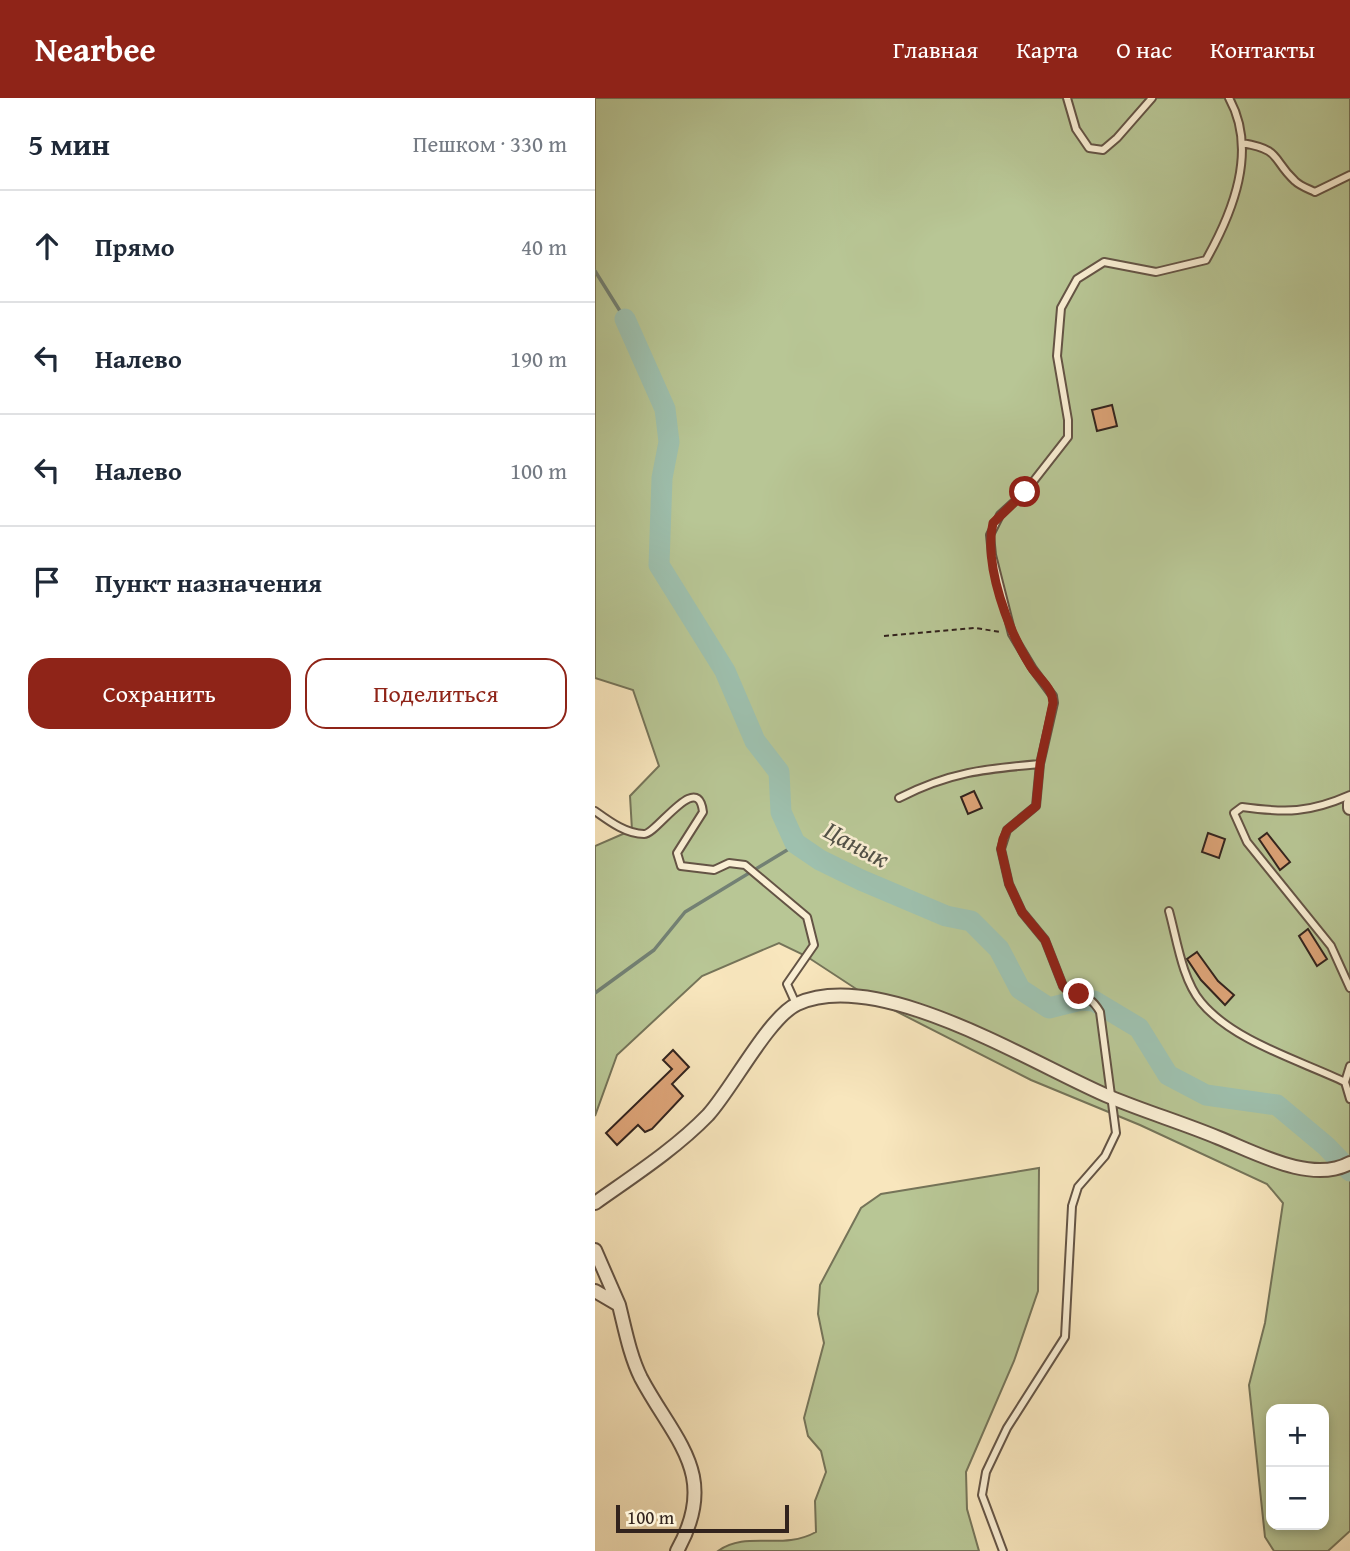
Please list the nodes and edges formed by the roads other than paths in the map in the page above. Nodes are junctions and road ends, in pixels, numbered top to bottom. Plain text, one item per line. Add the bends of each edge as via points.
1 (1067, 98) edge
2 (1151, 98) edge
3 (1229, 98) edge
4 (1242, 143) junction
5 (1350, 175) edge
6 (1040, 764) junction
7 (1350, 795) edge
8 (899, 798) dead end
9 (595, 811) edge
10 (1169, 911) dead end
11 (1350, 988) edge
12 (796, 1005) junction
13 (1350, 1066) edge
14 (1345, 1082) junction
15 (1110, 1097) junction
16 (1350, 1099) edge
17 (1350, 1163) edge
18 (595, 1203) edge
19 (595, 1250) edge
20 (595, 1292) edge
21 (619, 1305) junction
22 (677, 1551) edge
23 (1003, 1551) edge

1 - 2 lane via 1076,129 1089,148 1103,150
3 - 4 lane via 1237,112
4 - 5 lane via 1262,146 1279,158 1295,181 1315,192
4 - 6 lane via 1244,157 1232,202 1206,260 1156,272 1104,262 1077,279 1061,308 1057,356 1068,437 1025,492 1000,514 991,535 1012,634 1053,696
6 - 8 lane via 936,779
6 - 15 lane via 1036,806 1007,830 1001,849 1009,884 1022,912 1045,940 1063,986 1094,1001 1100,1012
7 - 11 lane via 1318,809 1275,812 1241,807 1234,813 1247,842 1331,946
9 - 12 lane via 618,826 645,834 653,833 679,803 697,800 703,813 677,853 681,866 714,870 729,863 745,865 807,917 814,945 787,984
10 - 14 lane via 1186,972 1201,1002 1243,1038
12 - 15 street via 831,996 909,1007
12 - 18 street via 776,1024 708,1115
13 - 14 lane
14 - 16 lane
15 - 17 street via 1297,1166 1337,1170
15 - 23 lane via 1116,1133 1078,1187 1072,1206 1065,1338 1007,1428 986,1472 982,1495
19 - 21 street
20 - 21 street
21 - 22 street via 639,1374 691,1462 694,1501 687,1534

